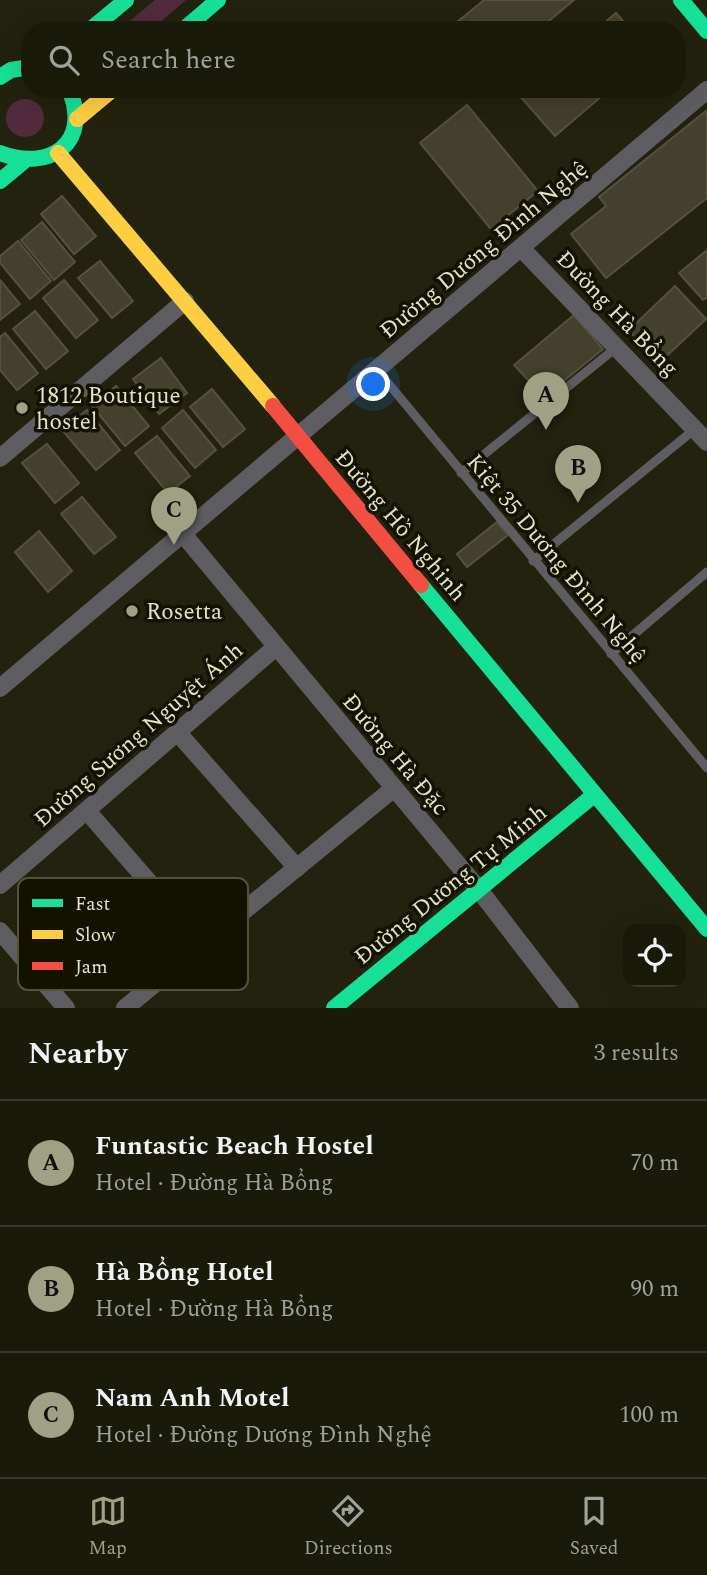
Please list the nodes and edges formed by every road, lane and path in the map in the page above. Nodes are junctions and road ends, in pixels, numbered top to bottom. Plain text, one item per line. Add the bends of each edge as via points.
1 (126, 0) edge
2 (218, 0) edge
3 (681, 0) edge
4 (101, 21) edge
5 (194, 21) edge
6 (707, 31) edge
7 (21, 68) edge
8 (0, 77) edge
9 (707, 90) edge
10 (73, 98) edge
11 (102, 98) edge
12 (77, 119) junction
13 (0, 153) edge
14 (58, 153) junction
15 (23, 162) junction
16 (0, 181) edge
17 (522, 249) junction
18 (186, 301) junction
19 (617, 347) junction
20 (378, 371) junction
21 (701, 436) edge
22 (298, 437) junction
23 (0, 458) edge
24 (461, 473) junction
25 (183, 534) junction
26 (533, 561) junction
27 (707, 572) edge
28 (276, 648) junction
29 (611, 654) junction
30 (0, 688) edge
31 (178, 733) junction
32 (707, 750) edge
33 (697, 757) junction
34 (707, 768) edge
35 (393, 789) junction
36 (594, 795) junction
37 (88, 812) junction
38 (297, 867) junction
39 (145, 878) edge
40 (0, 885) edge
41 (480, 891) junction
42 (248, 909) edge
43 (707, 929) edge
44 (0, 931) edge
45 (18, 952) edge
46 (51, 990) edge
47 (148, 990) edge
48 (66, 1008) edge
49 (125, 1008) edge
50 (334, 1008) edge
51 (570, 1008) edge

1 - 4 street
2 - 5 street
3 - 6 street
7 - 8 street
9 - 17 street, Đường Dương Đình Nghệ
10 - 12 street
11 - 12 street
12 - 14 street
13 - 15 street
14 - 15 street via 41,161
14 - 18 street, Đường Hồ Nghinh
15 - 16 street
17 - 19 street, Đường Hà Bổng
17 - 20 street, Đường Dương Đình Nghệ
18 - 22 street, Đường Hồ Nghinh
18 - 23 street
19 - 21 street, Đường Hà Bổng
19 - 24 lane
20 - 22 street, Đường Dương Đình Nghệ
20 - 24 lane, Kiệt 35 Dương Đình Nghệ
21 - 26 lane
22 - 25 street, Đường Dương Đình Nghệ
22 - 36 street, Đường Hồ Nghinh
24 - 26 lane, Kiệt 35 Dương Đình Nghệ
25 - 28 street, Đường Hà Đặc
25 - 30 street, Đường Dương Đình Nghệ
26 - 29 lane, Kiệt 35 Dương Đình Nghệ
27 - 29 lane
28 - 31 street, Đường Sương Nguyệt Ánh
28 - 35 street, Đường Hà Đặc
29 - 33 lane, Kiệt 35 Dương Đình Nghệ
31 - 37 street, Đường Sương Nguyệt Ánh
31 - 38 street
32 - 33 lane
33 - 34 lane, Kiệt 35 Dương Đình Nghệ
35 - 38 street
35 - 41 street, Đường Hà Đặc
36 - 41 street, Đường Dương Tự Minh
36 - 43 street, Đường Hồ Nghinh
37 - 39 street
37 - 40 street, Đường Sương Nguyệt Ánh
38 - 42 street
41 - 50 street, Đường Dương Tự Minh
41 - 51 street, Đường Hà Đặc
44 - 45 street
46 - 48 street
47 - 49 street

